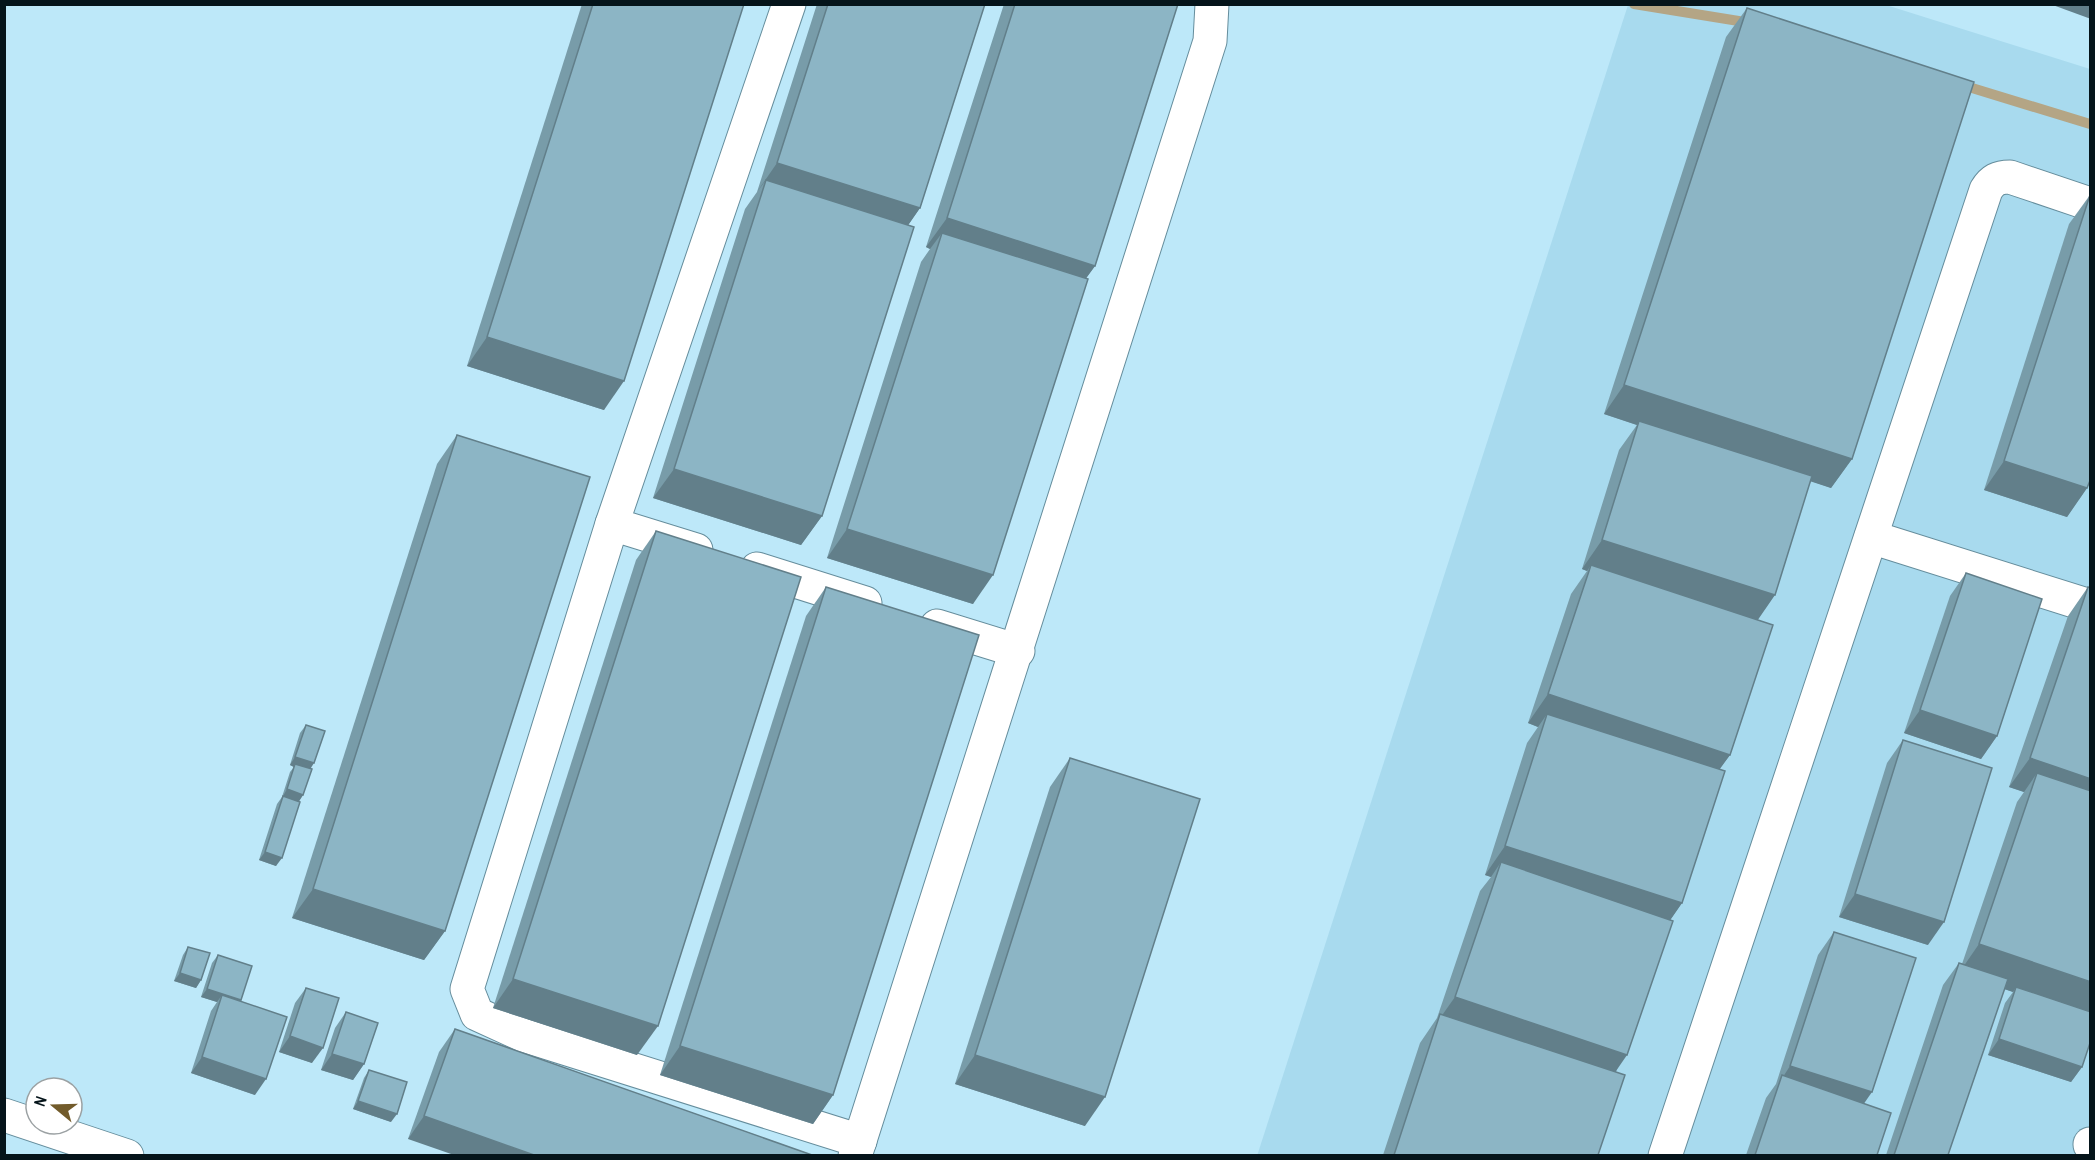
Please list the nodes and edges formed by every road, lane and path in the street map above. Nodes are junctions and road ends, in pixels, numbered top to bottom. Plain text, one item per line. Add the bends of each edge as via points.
1 (789, 4) edge
2 (1212, 4) edge
3 (2091, 204) edge
4 (612, 524) junction
5 (1871, 537) junction
6 (2091, 606) edge
7 (1018, 651) junction
8 (4, 1115) edge
9 (857, 1148) edge
10 (127, 1155) edge
11 (1665, 1155) edge

1 - 4 street
2 - 7 street via 1210,41
3 - 5 street via 2010,177 1991,182
4 - 7 street
4 - 9 street via 466,989 477,1014 523,1035
5 - 6 street
5 - 11 street
7 - 9 street
8 - 10 street

